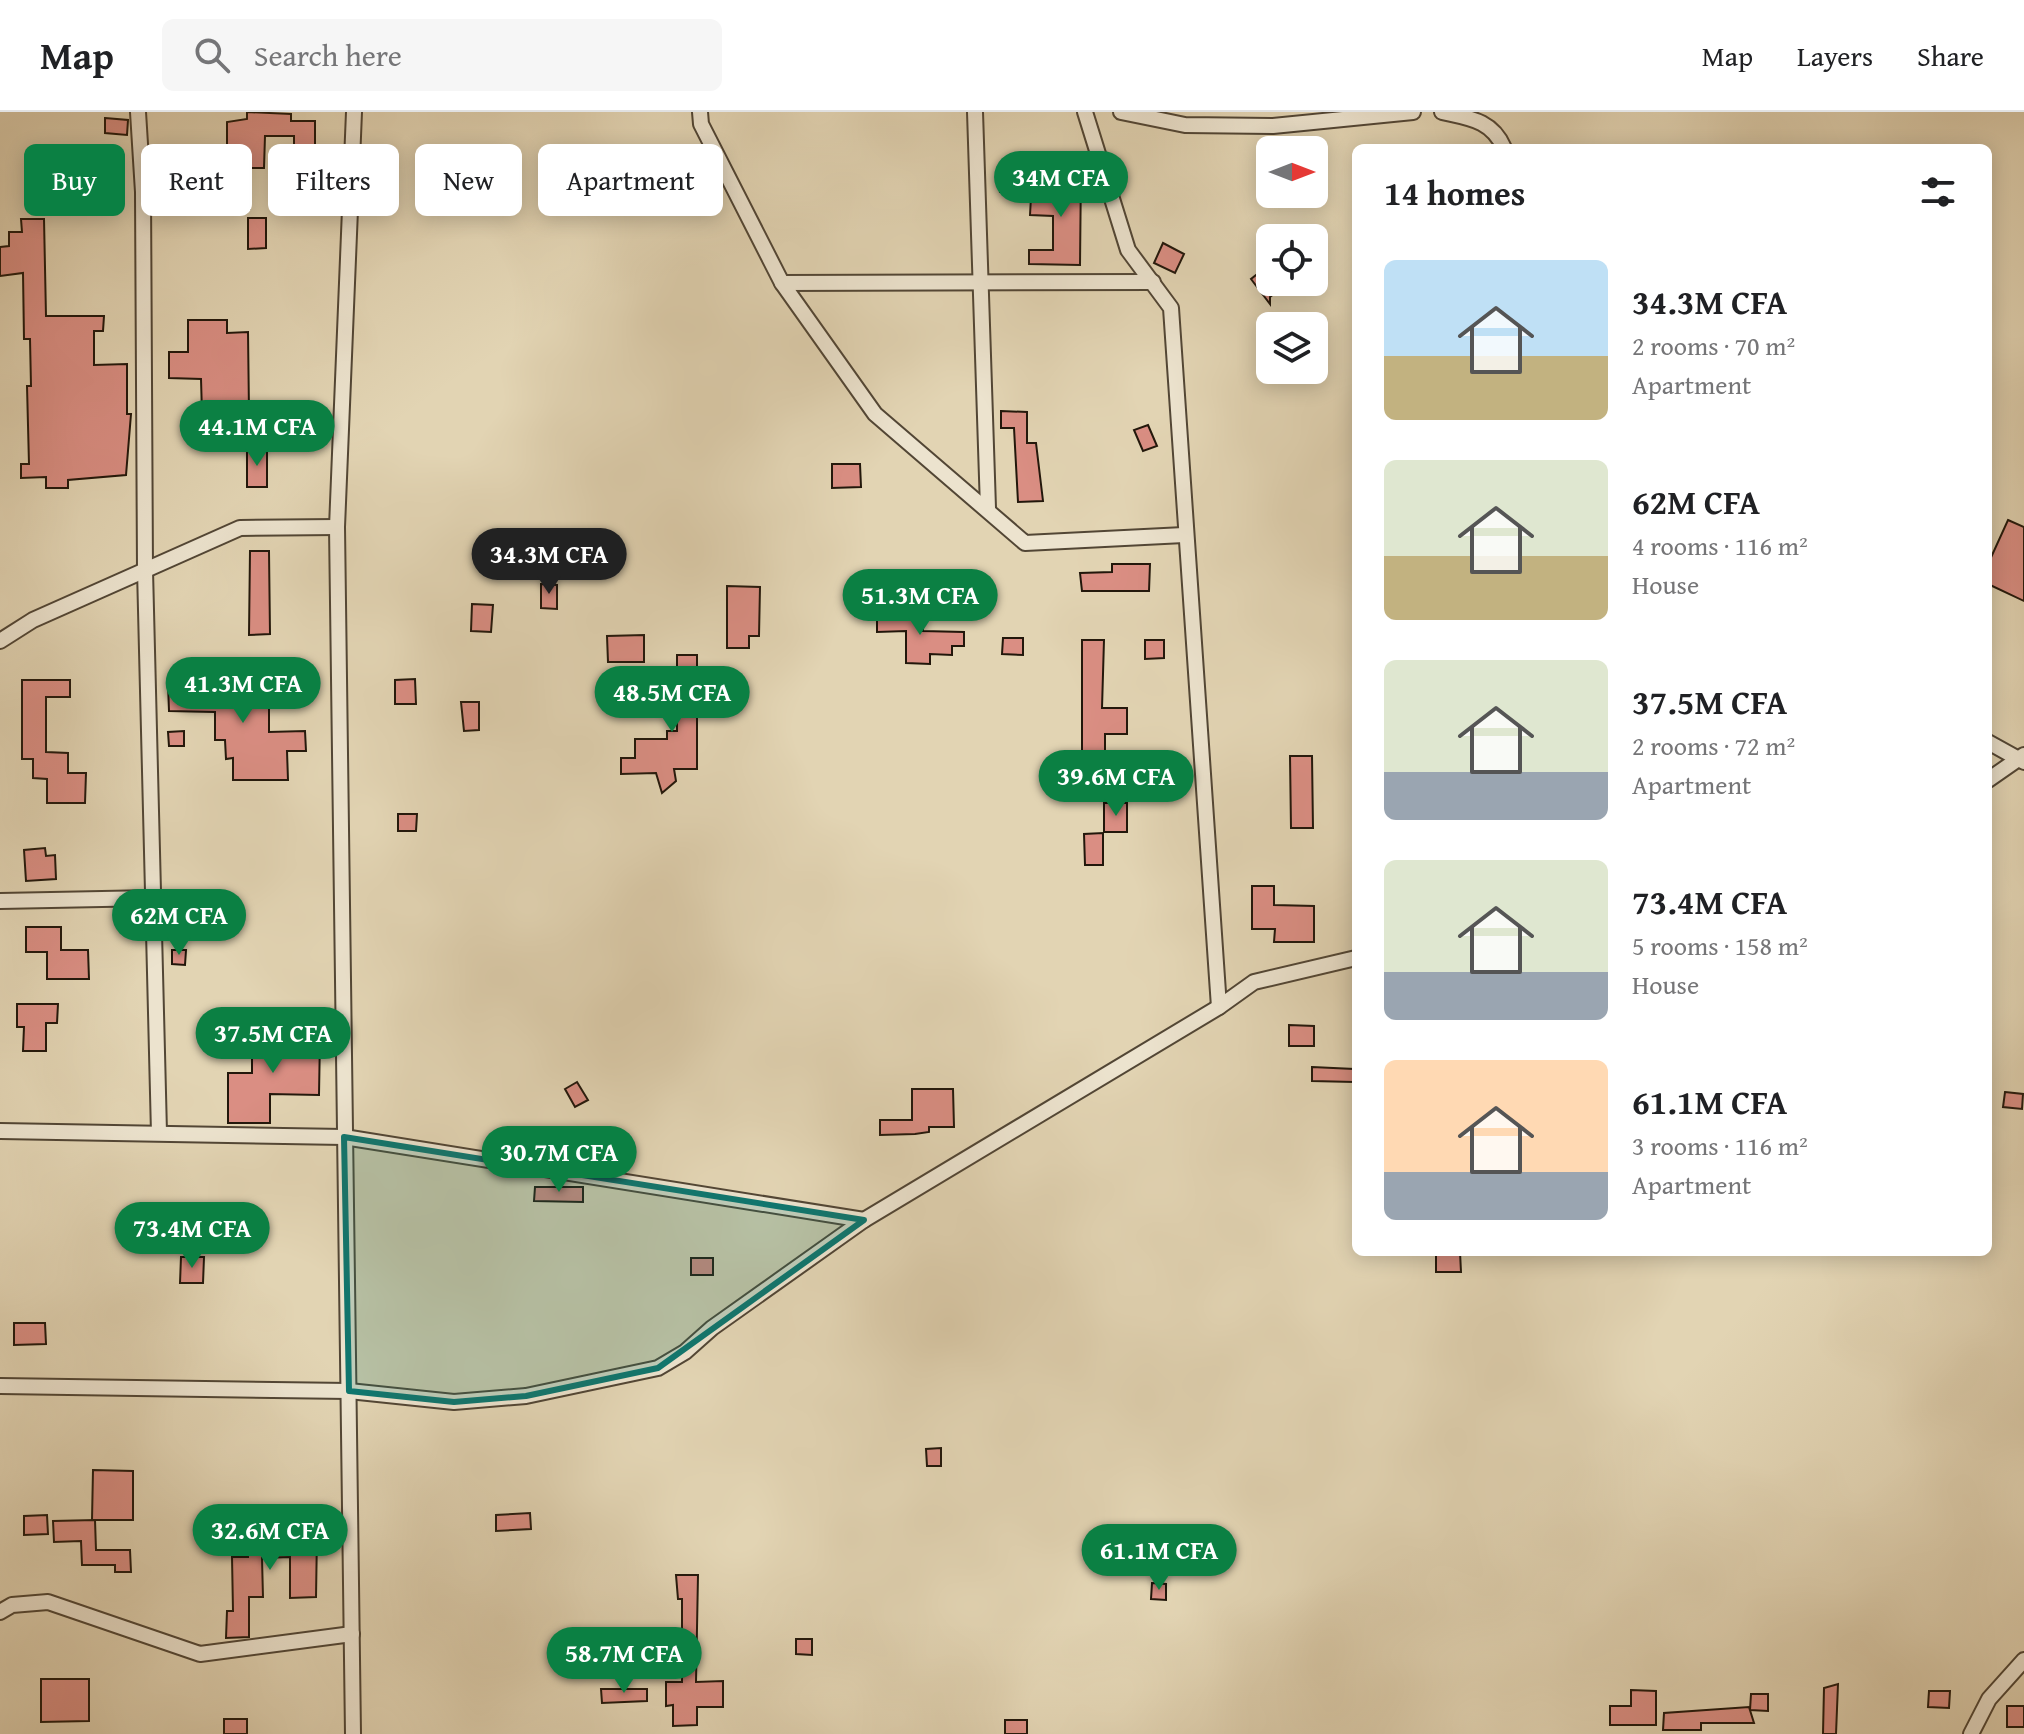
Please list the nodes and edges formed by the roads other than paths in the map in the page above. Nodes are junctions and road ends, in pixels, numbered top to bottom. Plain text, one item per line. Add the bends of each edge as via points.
1 (138, 112) edge
2 (354, 112) edge
3 (700, 112) edge
4 (975, 112) edge
5 (1085, 112) edge
6 (1121, 112) edge
7 (1413, 112) edge
8 (1442, 112) edge
9 (1186, 118) edge
10 (1502, 144) edge
11 (1153, 282) junction
12 (782, 283) junction
13 (980, 285) junction
14 (988, 508) junction
15 (337, 527) junction
16 (1184, 535) junction
17 (145, 570) junction
18 (0, 641) edge
19 (1992, 744) edge
20 (2022, 759) edge
21 (1992, 778) edge
22 (153, 898) junction
23 (0, 901) edge
24 (1352, 959) edge
25 (1219, 1007) junction
26 (0, 1131) edge
27 (159, 1133) junction
28 (344, 1137) junction
29 (864, 1220) junction
30 (0, 1386) edge
31 (349, 1391) junction
32 (0, 1612) edge
33 (352, 1634) junction
34 (2024, 1660) edge
35 (353, 1734) edge
36 (1971, 1734) edge

1 - 17 street
2 - 15 street
3 - 12 street via 701,124
4 - 13 street
5 - 11 street via 1128,250
6 - 9 street
7 - 9 street via 1273,126
8 - 10 street via 1488,125
11 - 13 street
11 - 16 street via 1171,308
12 - 13 street
12 - 14 street via 875,414
13 - 14 street
14 - 16 street via 1025,543
15 - 17 street via 240,528
15 - 28 street
16 - 25 street
17 - 18 street via 33,620
17 - 22 street
19 - 20 street
20 - 21 street
22 - 23 street
22 - 27 street
24 - 25 street via 1254,982
25 - 29 street
26 - 27 street
27 - 28 street
28 - 29 street
28 - 31 street
29 - 31 street via 658,1368 526,1396 454,1402
30 - 31 street
31 - 33 street
32 - 33 street via 12,1605 48,1602 200,1654
33 - 35 street
34 - 36 street via 1989,1699

